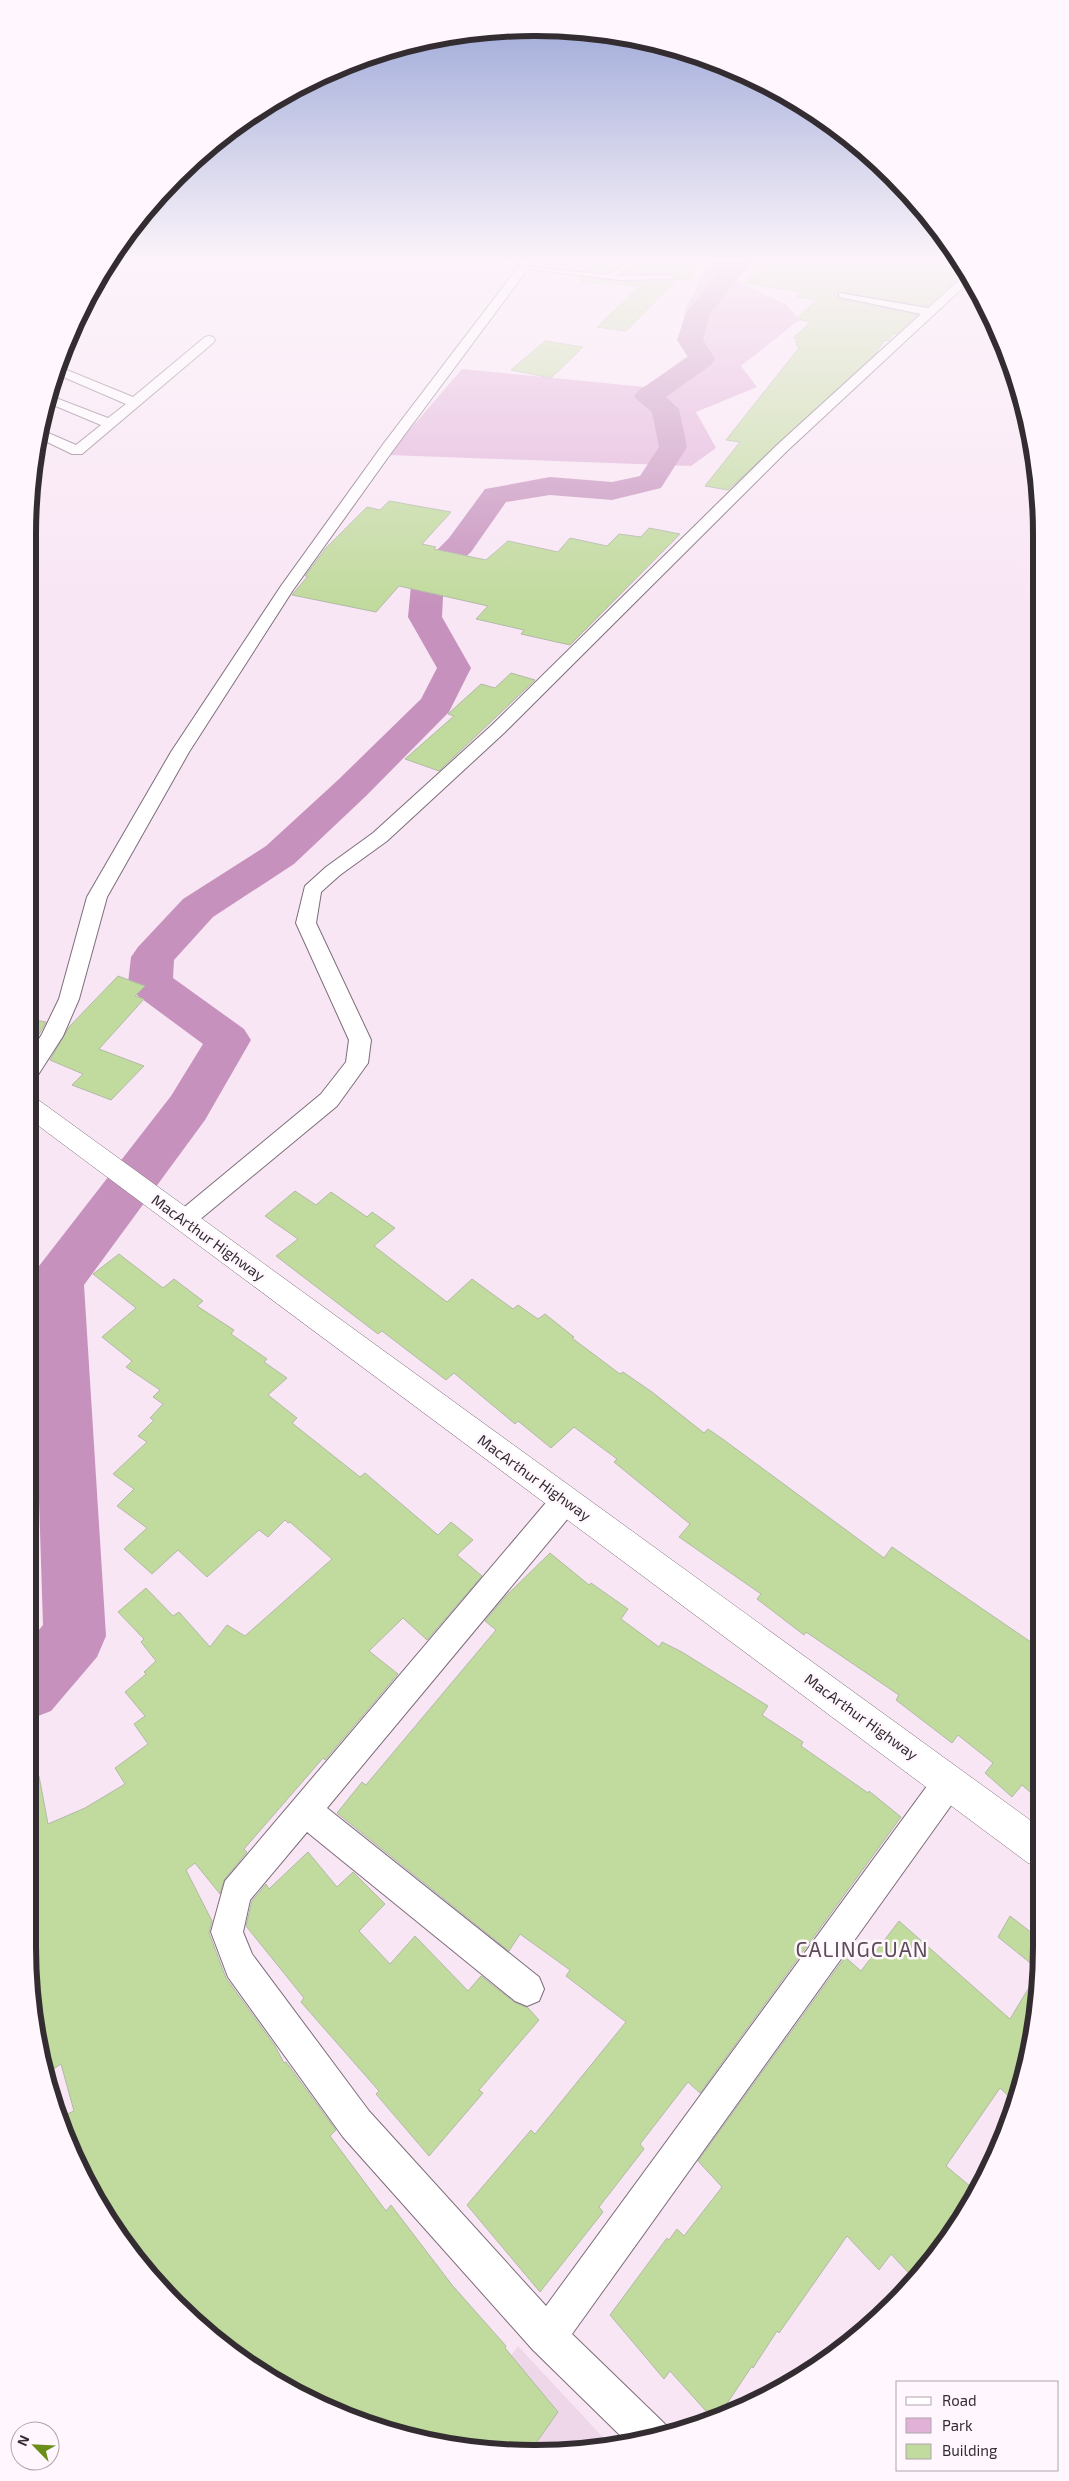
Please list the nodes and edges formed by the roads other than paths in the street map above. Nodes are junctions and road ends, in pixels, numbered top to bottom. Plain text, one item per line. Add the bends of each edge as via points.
1 (66, 374) edge
2 (168, 374) edge
3 (443, 374) edge
4 (863, 374) edge
5 (55, 401) edge
6 (134, 402) junction
7 (108, 423) junction
8 (46, 438) edge
9 (36, 1061) edge
10 (36, 1111) edge
11 (177, 1216) junction
12 (566, 1501) junction
13 (949, 1782) junction
14 (305, 1810) junction
15 (1033, 1844) edge
16 (527, 1989) dead end
17 (547, 2336) junction
18 (645, 2432) edge

1 - 6 street
2 - 6 street
3 - 9 street via 286,590 180,752 97,897 70,999
4 - 11 street via 782,448 498,729 380,837 312,890 306,924 360,1040 356,1063 328,1100
5 - 7 street
6 - 7 street
7 - 8 street via 76,451
10 - 11 highway, MacArthur Highway
11 - 12 highway, MacArthur Highway
12 - 13 highway, MacArthur Highway
12 - 14 street
13 - 15 highway, MacArthur Highway
13 - 17 street
14 - 16 street
14 - 17 street via 236,1892 227,1932 240,1965 356,2124
17 - 18 street

